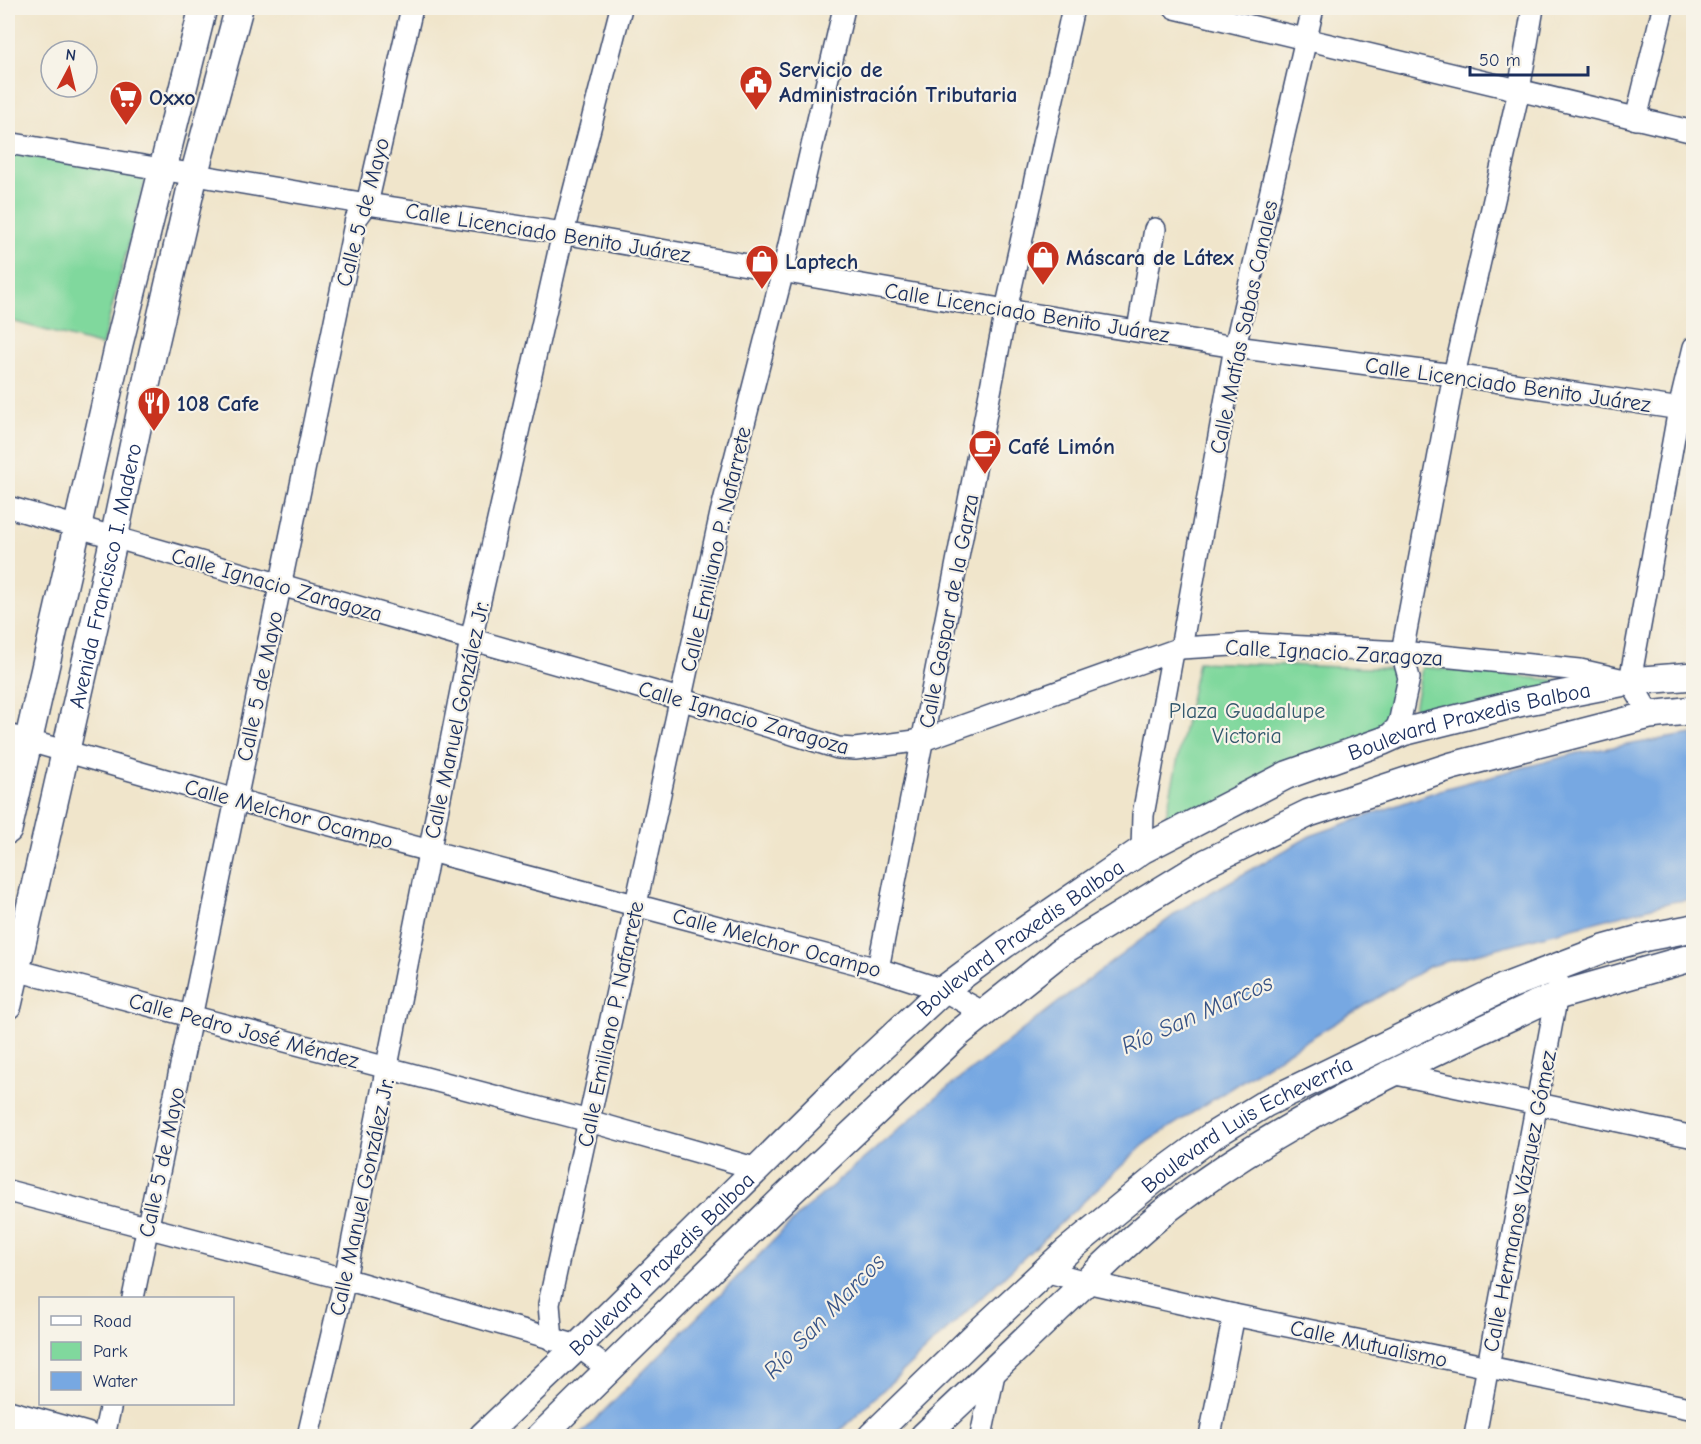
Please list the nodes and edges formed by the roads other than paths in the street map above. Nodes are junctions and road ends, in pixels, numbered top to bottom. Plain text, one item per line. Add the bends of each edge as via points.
1 (203, 8) edge
2 (239, 8) edge
3 (412, 8) edge
4 (621, 8) edge
5 (844, 8) edge
6 (1073, 8) edge
7 (1175, 8) edge
8 (1313, 8) edge
9 (1533, 8) edge
10 (1663, 8) edge
11 (1307, 39) junction
12 (1519, 90) junction
13 (1636, 119) junction
14 (1694, 132) edge
15 (8, 143) edge
16 (161, 170) junction
17 (194, 175) junction
18 (368, 204) junction
19 (1155, 229) dead end
20 (563, 234) junction
21 (783, 271) junction
22 (1006, 310) junction
23 (1138, 330) junction
24 (1235, 347) junction
25 (1694, 347) edge
26 (1454, 375) junction
27 (1686, 410) edge
28 (8, 507) edge
29 (76, 527) junction
30 (114, 538) junction
31 (280, 585) junction
32 (471, 640) junction
33 (1177, 650) junction
34 (1402, 652) junction
35 (1694, 676) edge
36 (1630, 681) junction
37 (681, 699) junction
38 (1694, 710) edge
39 (1650, 715) junction
40 (18, 738) edge
41 (923, 740) junction
42 (1383, 741) junction
43 (65, 751) junction
44 (236, 800) junction
45 (8, 830) edge
46 (429, 850) junction
47 (1142, 850) junction
48 (636, 904) junction
49 (1694, 928) edge
50 (1694, 957) edge
51 (1562, 966) junction
52 (12, 969) edge
53 (878, 969) junction
54 (943, 990) junction
55 (1557, 996) junction
56 (8, 1005) edge
57 (984, 1013) junction
58 (191, 1016) junction
59 (1348, 1064) junction
60 (388, 1069) junction
61 (1392, 1073) junction
62 (1538, 1104) junction
63 (589, 1121) junction
64 (1694, 1137) edge
65 (753, 1172) junction
66 (8, 1191) edge
67 (782, 1200) junction
68 (147, 1228) junction
69 (1045, 1271) junction
70 (345, 1279) junction
71 (1086, 1282) junction
72 (133, 1297) edge
73 (1234, 1315) junction
74 (552, 1340) junction
75 (578, 1346) junction
76 (1488, 1368) junction
77 (995, 1370) junction
78 (609, 1371) junction
79 (111, 1405) edge
80 (1694, 1409) edge
81 (8, 1414) edge
82 (86, 1437) edge
83 (104, 1437) edge
84 (308, 1437) edge
85 (483, 1437) edge
86 (541, 1437) edge
87 (872, 1437) edge
88 (924, 1437) edge
89 (981, 1437) edge
90 (1210, 1437) edge
91 (1475, 1437) edge

1 - 16 main road, Avenida Francisco I. Madero
2 - 17 main road, Avenida Francisco I. Madero
3 - 18 street, Calle 5 de Mayo
4 - 20 street, Calle Manuel González Jr.
5 - 21 street, Calle Emiliano P. Nafarrete
6 - 22 street, Calle Gaspar de la Garza
7 - 11 street
8 - 11 street, Calle Matías Sabas Canales
9 - 12 street
10 - 13 street
11 - 12 street
11 - 24 street, Calle Matías Sabas Canales
12 - 13 street
12 - 26 street
13 - 14 street
15 - 16 street, Calle Licenciado Benito Juárez
16 - 17 street, Calle Licenciado Benito Juárez
16 - 29 main road, Avenida Francisco I. Madero
17 - 18 street, Calle Licenciado Benito Juárez
17 - 30 main road, Avenida Francisco I. Madero
18 - 20 street, Calle Licenciado Benito Juárez
18 - 31 street, Calle 5 de Mayo via 356,219
19 - 23 street
20 - 21 street, Calle Licenciado Benito Juárez
20 - 32 street, Calle Manuel González Jr.
21 - 22 street, Calle Licenciado Benito Juárez
21 - 37 street, Calle Emiliano P. Nafarrete via 721,513
22 - 23 street, Calle Licenciado Benito Juárez
22 - 41 street, Calle Gaspar de la Garza
23 - 24 street, Calle Licenciado Benito Juárez
24 - 26 street, Calle Licenciado Benito Juárez
24 - 33 street, Calle Matías Sabas Canales
25 - 27 street
26 - 27 street, Calle Licenciado Benito Juárez
26 - 34 street
27 - 36 street
28 - 29 street, Calle Ignacio Zaragoza
29 - 30 street, Calle Ignacio Zaragoza
29 - 40 main road, Avenida Francisco I. Madero
30 - 31 street, Calle Ignacio Zaragoza
30 - 43 main road, Avenida Francisco I. Madero
31 - 32 street, Calle Ignacio Zaragoza
31 - 44 street, Calle 5 de Mayo
32 - 37 street, Calle Ignacio Zaragoza
32 - 46 street, Calle Manuel González Jr.
33 - 34 street, Calle Ignacio Zaragoza via 1249,644
33 - 41 street, Calle Ignacio Zaragoza
33 - 47 street, Calle Matías Sabas Canales via 1143,815
34 - 36 street, Calle Ignacio Zaragoza via 1580,670
34 - 42 street via 1409,678 1401,720
35 - 36 main road, Boulevard Praxedis Balboa
36 - 39 street
36 - 42 main road, Boulevard Praxedis Balboa via 1523,702 1403,732
37 - 41 street, Calle Ignacio Zaragoza via 838,748
37 - 48 street, Calle Emiliano P. Nafarrete
38 - 39 main road, Boulevard Praxedis Balboa
39 - 57 main road, Boulevard Praxedis Balboa via 1452,766 1310,813 1206,863 1059,953
40 - 43 street, Calle Melchor Ocampo
40 - 45 main road, Avenida Francisco I. Madero
41 - 53 street, Calle Gaspar de la Garza
42 - 47 main road, Boulevard Praxedis Balboa via 1287,775
43 - 44 street, Calle Melchor Ocampo
43 - 52 main road, Avenida Francisco I. Madero
44 - 46 street, Calle Melchor Ocampo
44 - 58 street, Calle 5 de Mayo
46 - 48 street, Calle Melchor Ocampo
46 - 60 street, Calle Manuel González Jr.
47 - 54 main road, Boulevard Praxedis Balboa
48 - 53 street, Calle Melchor Ocampo
48 - 63 street, Calle Emiliano P. Nafarrete
49 - 51 main road, Boulevard Luis Echeverría via 1604,949
50 - 55 main road, Boulevard Luis Echeverría
51 - 55 street, Calle Hermanos Vázquez Gómez
51 - 59 main road, Boulevard Luis Echeverría via 1495,992
52 - 56 main road, Avenida Francisco I. Madero
52 - 58 street, Calle Pedro José Méndez
53 - 54 street, Calle Melchor Ocampo
54 - 57 street, Calle Melchor Ocampo
54 - 65 main road, Boulevard Praxedis Balboa
55 - 61 main road, Boulevard Luis Echeverría
55 - 62 street, Calle Hermanos Vázquez Gómez
57 - 67 main road, Boulevard Praxedis Balboa
58 - 60 street, Calle Pedro José Méndez
58 - 68 street, Calle 5 de Mayo
59 - 61 street
59 - 69 main road, Boulevard Luis Echeverría via 1266,1103 1212,1136
60 - 63 street, Calle Pedro José Méndez
60 - 70 street, Calle Manuel González Jr.
61 - 62 street
61 - 71 main road, Boulevard Luis Echeverría via 1232,1163 1169,1208
62 - 64 street
62 - 76 street, Calle Hermanos Vázquez Gómez
63 - 65 street, Calle Pedro José Méndez
63 - 74 street, Calle Emiliano P. Nafarrete via 549,1304
65 - 67 main road
65 - 75 main road, Boulevard Praxedis Balboa
66 - 68 street
67 - 78 main road, Boulevard Praxedis Balboa
68 - 70 street
68 - 72 street, Calle 5 de Mayo
69 - 71 street, Calle Mutualismo
69 - 87 main road, Boulevard Luis Echeverría
70 - 74 street
70 - 84 street, Calle Manuel González Jr.
71 - 73 street, Calle Mutualismo
71 - 77 main road, Boulevard Luis Echeverría
73 - 76 street, Calle Mutualismo
73 - 90 street
74 - 75 street
75 - 78 street
75 - 85 main road, Boulevard Praxedis Balboa
76 - 80 street, Calle Mutualismo
76 - 91 street, Calle Hermanos Vázquez Gómez
77 - 88 main road, Boulevard Luis Echeverría
77 - 89 street
78 - 86 main road, Boulevard Praxedis Balboa
79 - 83 street
81 - 82 main road

